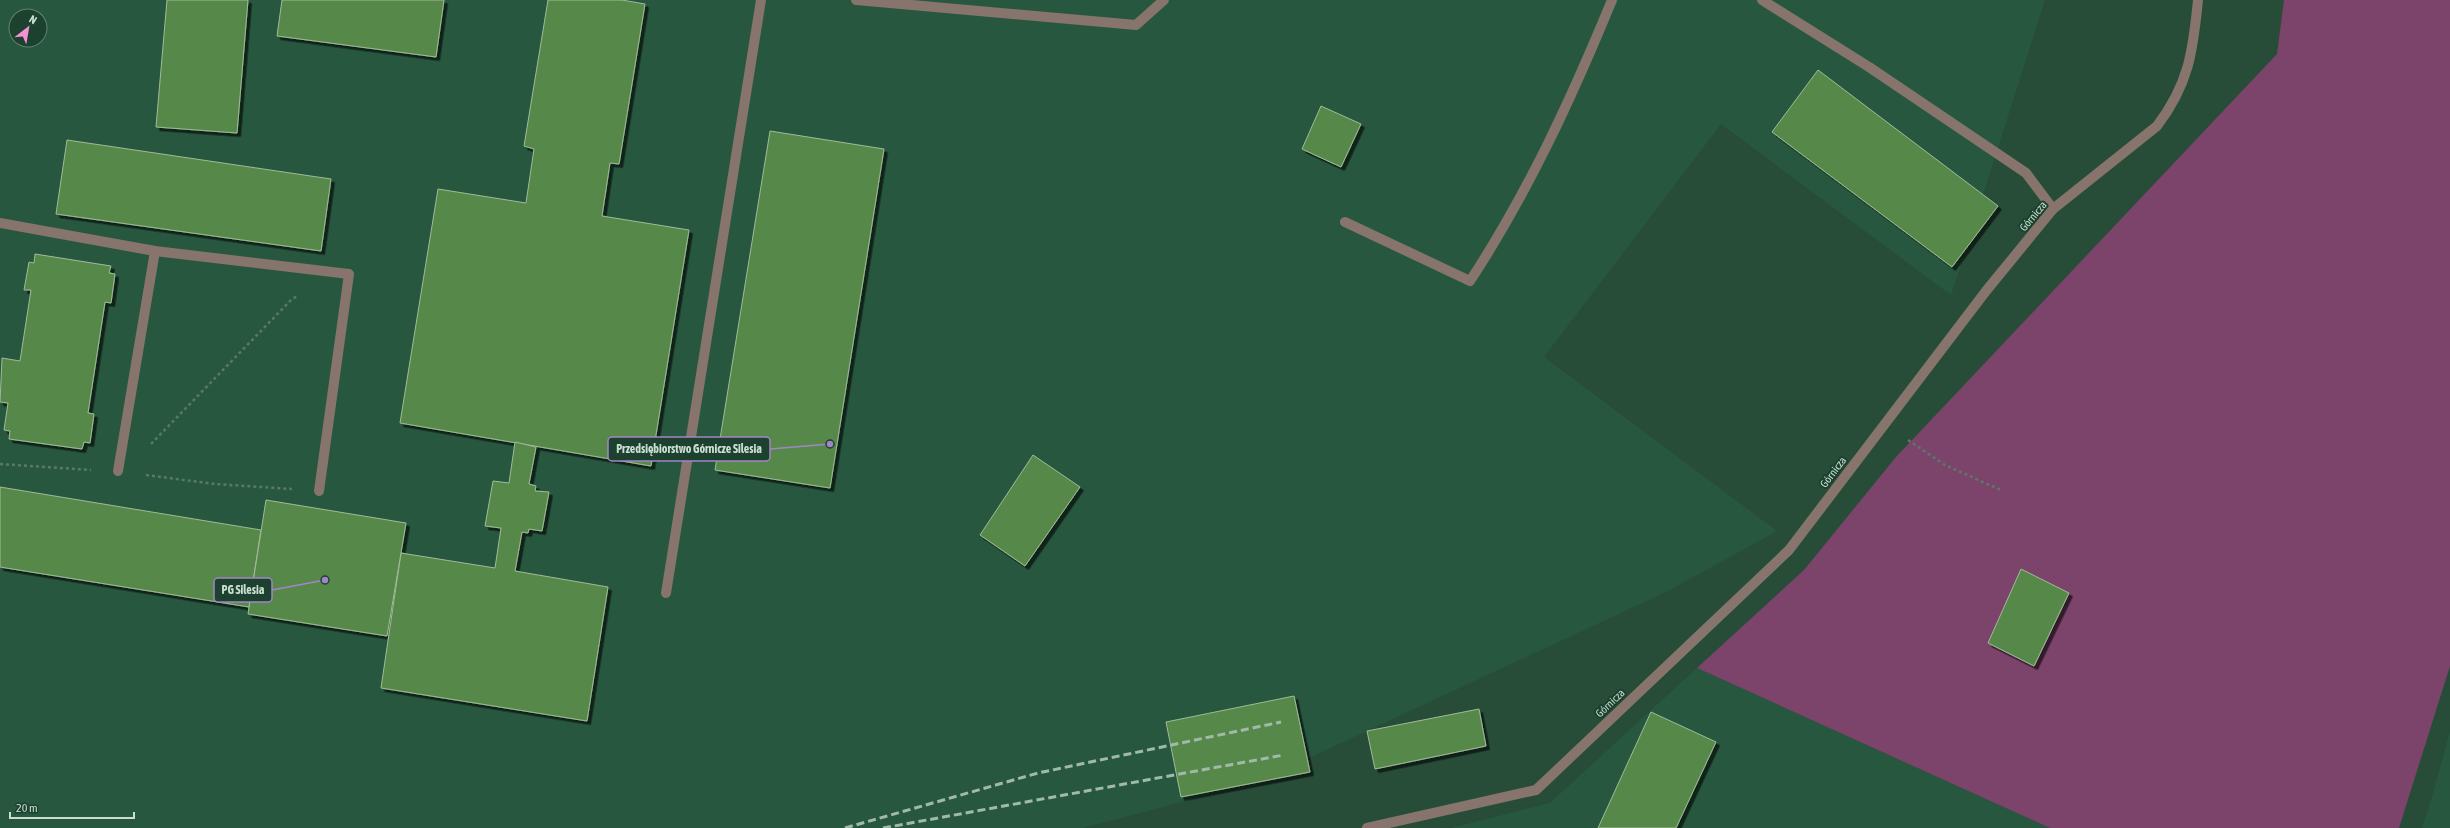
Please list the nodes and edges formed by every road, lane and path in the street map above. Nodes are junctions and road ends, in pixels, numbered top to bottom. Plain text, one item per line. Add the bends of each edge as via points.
1 (761, 0) edge
2 (856, 0) edge
3 (1164, 0) edge
4 (1612, 0) edge
5 (1762, 0) edge
6 (2198, 0) edge
7 (2053, 209) junction
8 (1345, 222) dead end
9 (0, 223) edge
10 (155, 251) junction
11 (300, 296) dead end
12 (1884, 424) junction
13 (0, 464) edge
14 (118, 471) junction
15 (2003, 490) dead end
16 (319, 491) joint
17 (666, 593) dead end
18 (1367, 828) edge

1 - 17 lane
2 - 3 lane via 1136,25
4 - 8 lane via 1571,99 1494,246 1470,281
5 - 7 lane via 1868,67 2026,173
6 - 7 lane, Górnicza via 2194,43 2181,89 2170,109 2157,126
7 - 12 lane, Górnicza via 1986,291
9 - 10 lane
10 - 14 lane
10 - 16 lane via 349,274
11 - 14 path via 287,304 155,441
12 - 15 path via 1945,465
12 - 18 lane, Górnicza via 1789,550 1536,790
13 - 14 path
14 - 16 path via 215,484

